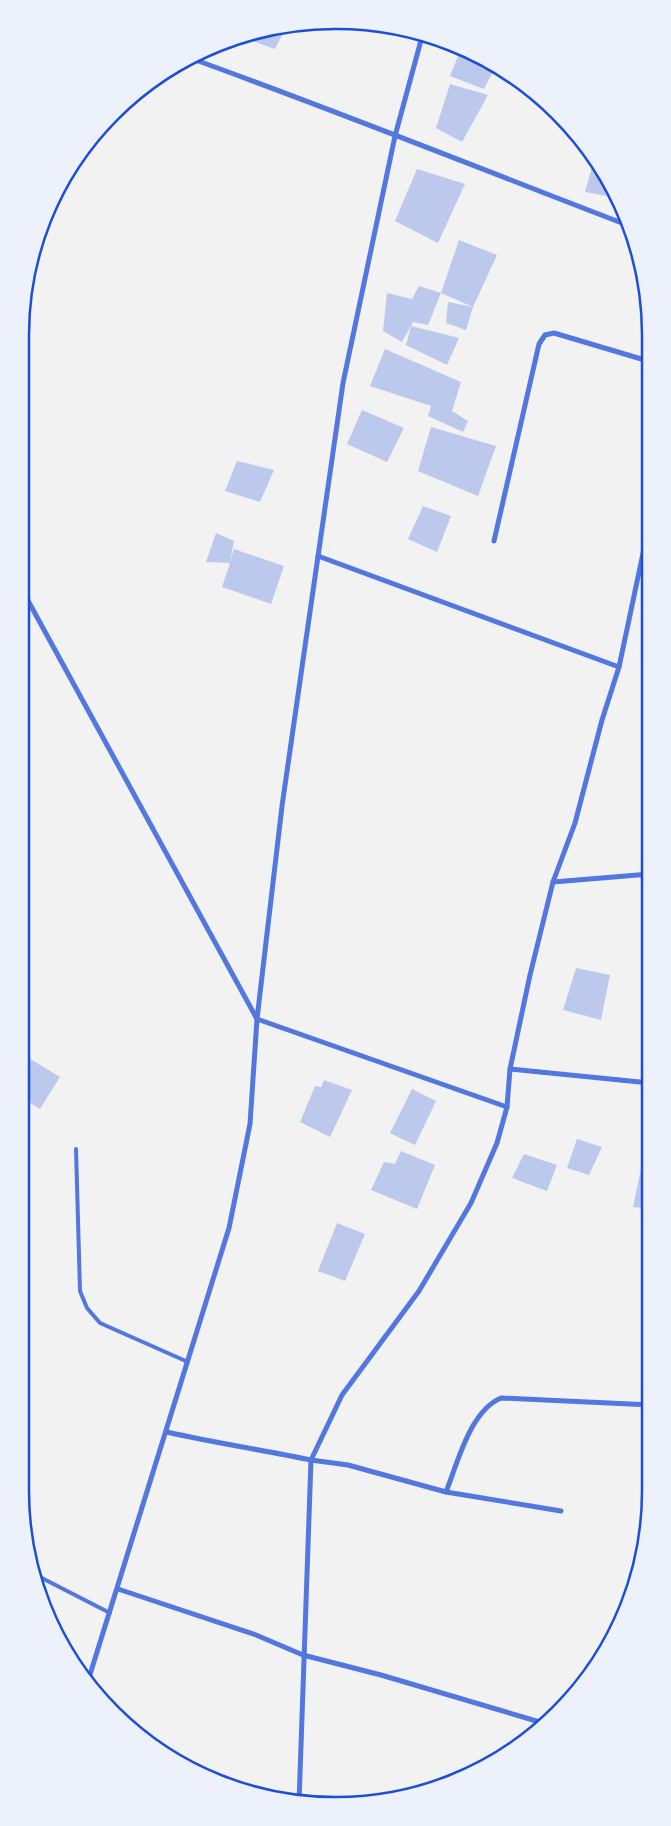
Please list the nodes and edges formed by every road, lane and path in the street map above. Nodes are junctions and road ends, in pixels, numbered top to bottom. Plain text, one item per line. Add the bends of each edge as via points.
1 (420, 41) edge
2 (198, 61) edge
3 (395, 136) junction
4 (621, 223) edge
5 (642, 359) edge
6 (494, 541) dead end
7 (318, 556) junction
8 (642, 559) edge
9 (29, 602) edge
10 (619, 667) junction
11 (642, 875) edge
12 (554, 882) junction
13 (257, 1019) junction
14 (510, 1069) junction
15 (642, 1082) edge
16 (507, 1107) junction
17 (76, 1149) dead end
18 (188, 1362) junction
19 (642, 1405) edge
20 (167, 1432) junction
21 (311, 1460) junction
22 (446, 1492) junction
23 (561, 1511) dead end
24 (41, 1578) edge
25 (118, 1589) junction
26 (110, 1613) junction
27 (303, 1655) junction
28 (90, 1674) edge
29 (538, 1721) edge
30 (299, 1795) edge

1 - 3 street
2 - 3 street
3 - 4 street
3 - 7 street via 343,383
5 - 6 street via 554,333 545,335 539,344
7 - 10 street
7 - 13 street via 282,806
8 - 10 street
9 - 13 street
10 - 12 street via 575,823
11 - 12 street
12 - 14 street
13 - 16 street
13 - 18 street via 248,1134 229,1228
14 - 15 street
14 - 16 street
16 - 21 street via 497,1143 471,1203 419,1291 342,1395
17 - 18 lane via 80,1291 87,1308 100,1323
18 - 20 street
19 - 22 street via 501,1398 489,1403 475,1420
20 - 21 street
20 - 25 street
21 - 22 street via 348,1465
21 - 27 street
22 - 23 street
24 - 26 lane
25 - 26 street
25 - 27 street via 256,1635
26 - 28 street
27 - 29 street
27 - 30 street

